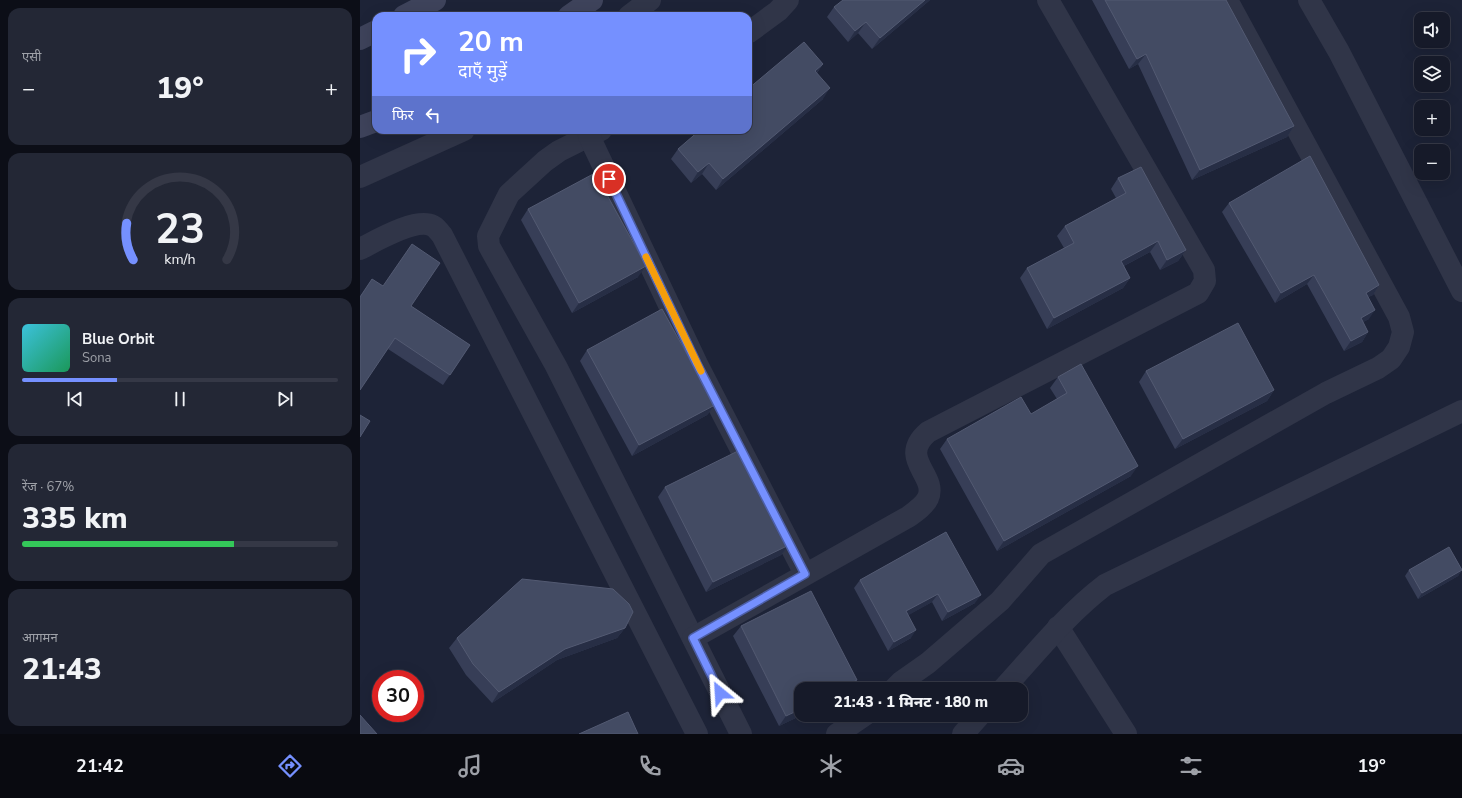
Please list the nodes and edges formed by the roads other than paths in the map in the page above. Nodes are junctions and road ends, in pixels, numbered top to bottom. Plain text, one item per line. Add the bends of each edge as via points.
1 (435, 0) edge
2 (592, 0) edge
3 (650, 0) edge
4 (1048, 0) edge
5 (1227, 0) edge
6 (1309, 0) edge
7 (779, 4) edge
8 (412, 12) edge
9 (575, 12) edge
10 (634, 12) edge
11 (752, 29) edge
12 (372, 33) edge
13 (360, 39) edge
14 (372, 122) edge
15 (360, 127) edge
16 (455, 134) edge
17 (593, 134) edge
18 (595, 134) edge
19 (360, 177) edge
20 (360, 249) edge
21 (1462, 291) edge
22 (1462, 411) edge
23 (805, 574) junction
24 (1058, 627) junction
25 (693, 638) junction
26 (901, 682) edge
27 (1009, 682) edge
28 (855, 722) edge
29 (974, 722) edge
30 (697, 734) edge
31 (741, 734) edge
32 (837, 734) edge
33 (963, 734) edge
34 (1126, 734) edge

1 - 8 street
2 - 9 street
3 - 10 street
4 - 23 street via 1204,270 1204,281 1198,293 928,432 916,448 929,488 928,497 921,508
5 - 26 street via 1399,317 1403,332 1399,347 1391,359 1378,368 1326,393 1041,554 1000,601 928,663
6 - 21 street via 1339,52
7 - 11 street
12 - 13 street
14 - 15 street
16 - 19 street
17 - 25 street via 545,161 509,194 488,236 489,246 556,366
18 - 23 street via 697,364
20 - 30 street via 413,225 434,226 442,235
22 - 24 street via 1105,585 1082,602
23 - 25 street
24 - 27 street
24 - 34 street
25 - 31 street
28 - 32 street
29 - 33 street

